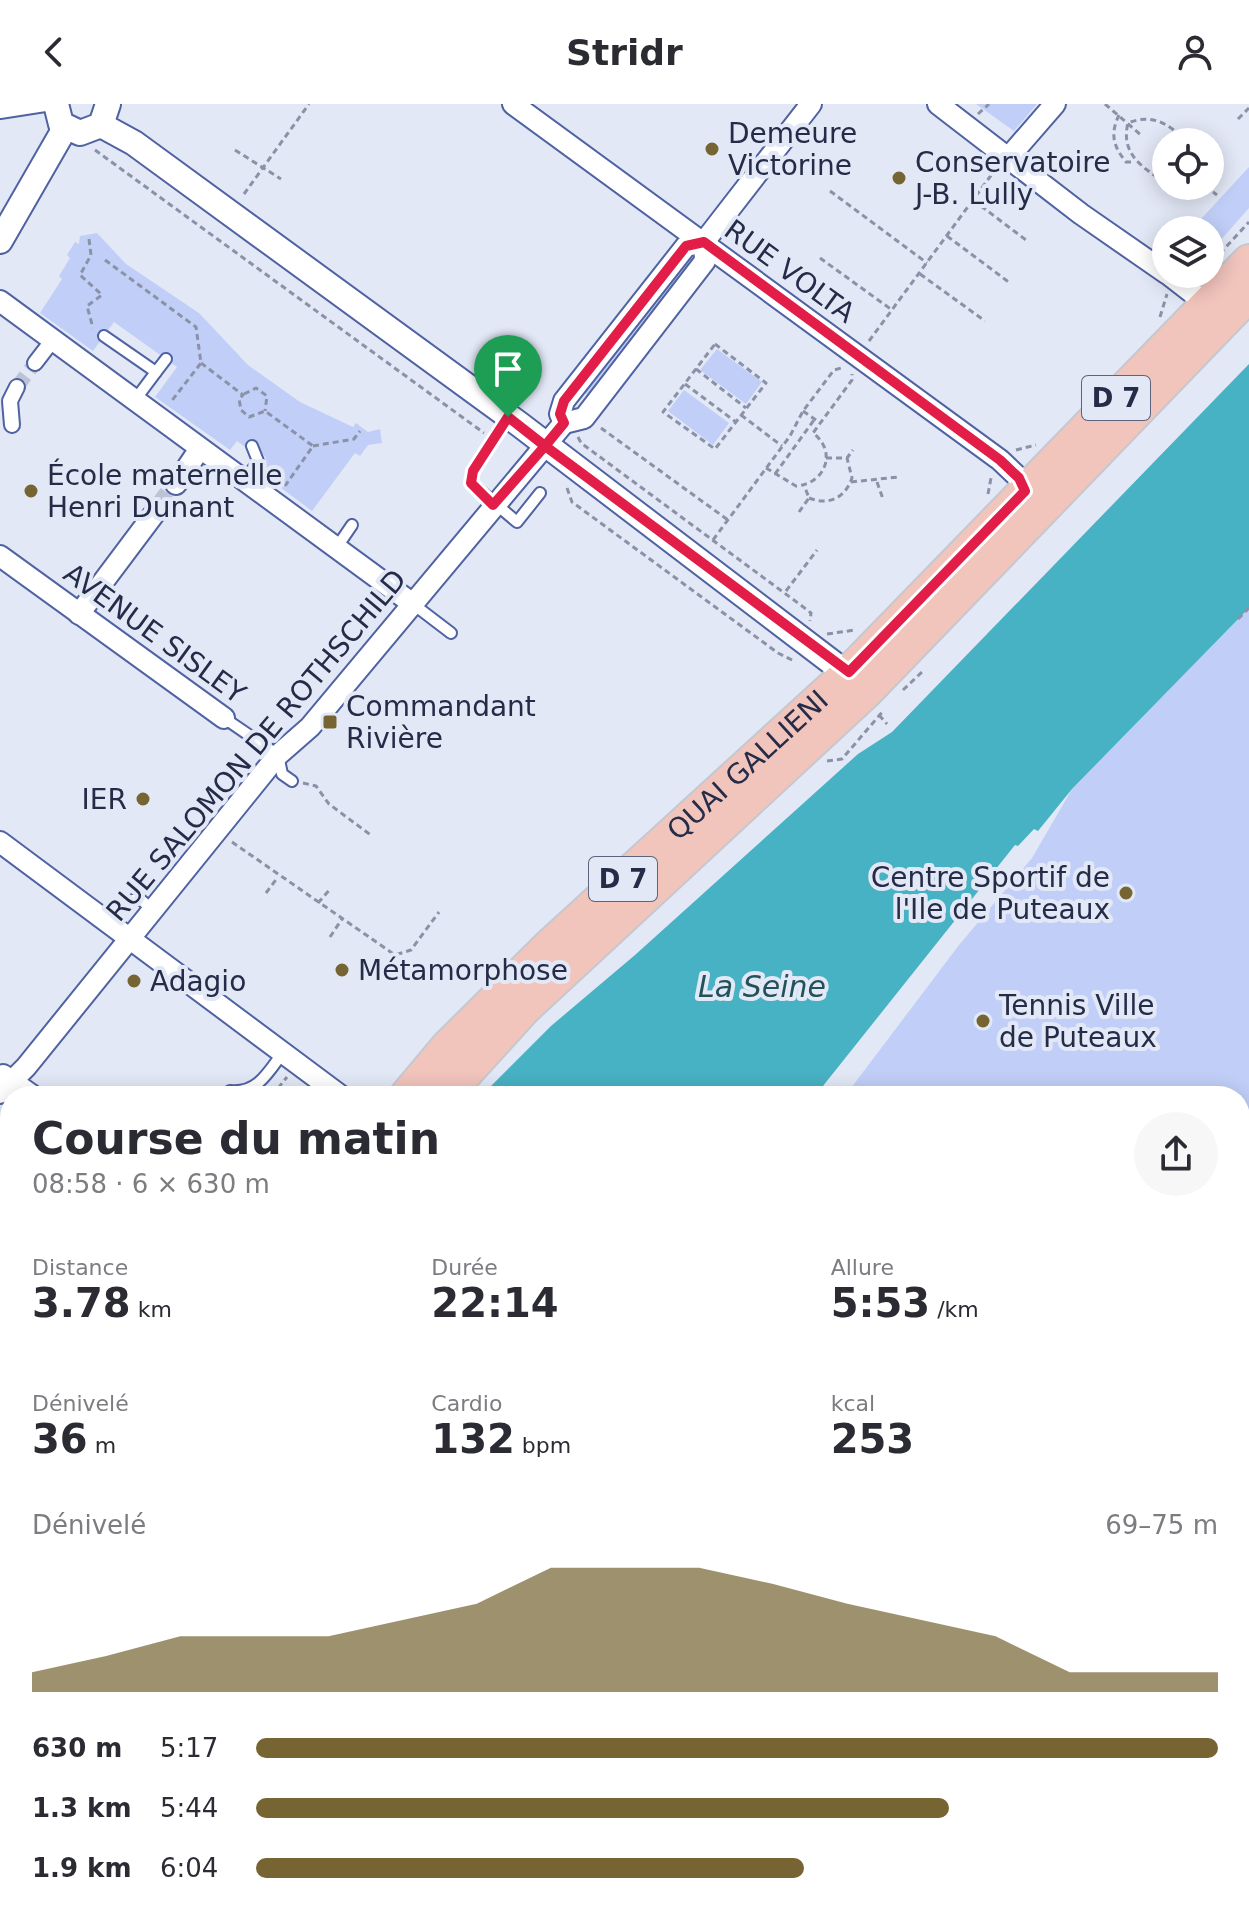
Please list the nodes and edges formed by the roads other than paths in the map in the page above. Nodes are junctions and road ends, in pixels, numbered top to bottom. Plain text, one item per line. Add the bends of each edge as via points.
1 (45, 104) edge
2 (56, 104) edge
3 (513, 104) edge
4 (811, 104) edge
5 (938, 104) edge
6 (1055, 104) edge
7 (0, 111) edge
8 (105, 114) edge
9 (65, 128) junction
10 (1003, 162) junction
11 (0, 241) edge
12 (704, 242) junction
13 (1249, 261) edge
14 (1152, 263) edge
15 (1186, 288) edge
16 (1249, 295) edge
17 (0, 301) edge
18 (1217, 312) junction
19 (104, 336) road end
20 (52, 341) junction
21 (166, 359) dead end
22 (35, 363) tunnel mouth
23 (156, 372) junction
24 (17, 387) tunnel mouth
25 (134, 401) junction
26 (12, 425) dead end
27 (502, 425) junction
28 (252, 446) dead end
29 (545, 446) junction
30 (199, 450) junction
31 (244, 483) junction
32 (176, 484) tunnel mouth
33 (1025, 491) junction
34 (540, 493) dead end
35 (493, 505) junction
36 (157, 510) tunnel mouth
37 (352, 525) dead end
38 (337, 547) junction
39 (0, 556) edge
40 (413, 604) junction
41 (79, 614) junction
42 (451, 633) dead end
43 (871, 695) junction
44 (224, 718) joint
45 (278, 755) junction
46 (292, 781) road end
47 (11, 845) edge
48 (133, 900) dead end
49 (153, 910) junction
50 (131, 938) junction
51 (284, 1051) junction
52 (4, 1082) edge
53 (255, 1086) edge
54 (328, 1086) edge
55 (414, 1086) edge
56 (454, 1086) edge

1 - 7 street
2 - 9 street
3 - 12 street, RUE VOLTA
4 - 12 street, RUE SALOMON DE ROTHSCHILD
5 - 10 street
6 - 10 street
8 - 9 street via 85,133
8 - 27 street via 134,143
9 - 11 street
10 - 14 street
12 - 29 street, RUE SALOMON DE ROTHSCHILD via 705,261 574,424
12 - 33 street, RUE VOLTA via 1000,460
13 - 18 main road, D 7
15 - 18 street
16 - 18 main road, D 7
17 - 20 street
18 - 33 main road, D 7
18 - 43 main road, D 7
19 - 23 lane
20 - 22 street
20 - 25 street
21 - 23 lane
23 - 25 lane
24 - 26 street via 10,401
25 - 30 street
27 - 29 street
27 - 35 lane via 471,483
28 - 31 lane via 258,461
29 - 35 street, RUE SALOMON DE ROTHSCHILD
29 - 43 street
30 - 31 street
30 - 32 street
31 - 38 street
33 - 43 main road, D 7
34 - 35 lane via 517,522
35 - 40 street, RUE SALOMON DE ROTHSCHILD
36 - 41 street
37 - 38 lane
38 - 40 street
39 - 41 street, AVENUE SISLEY
40 - 42 lane
40 - 45 street, RUE SALOMON DE ROTHSCHILD via 310,727
41 - 44 street, AVENUE SISLEY
43 - 55 main road, QUAI GALLIENI / D 7 via 549,946
43 - 56 main road, QUAI GALLIENI / D 7 via 525,1008
44 - 45 lane, AVENUE SISLEY
45 - 46 lane via 282,774
45 - 49 street, RUE SALOMON DE ROTHSCHILD
47 - 50 street
48 - 49 lane via 140,899
49 - 50 street, RUE SALOMON DE ROTHSCHILD
50 - 51 street
50 - 52 street, RUE SALOMON DE ROTHSCHILD
51 - 53 lane
51 - 54 street

